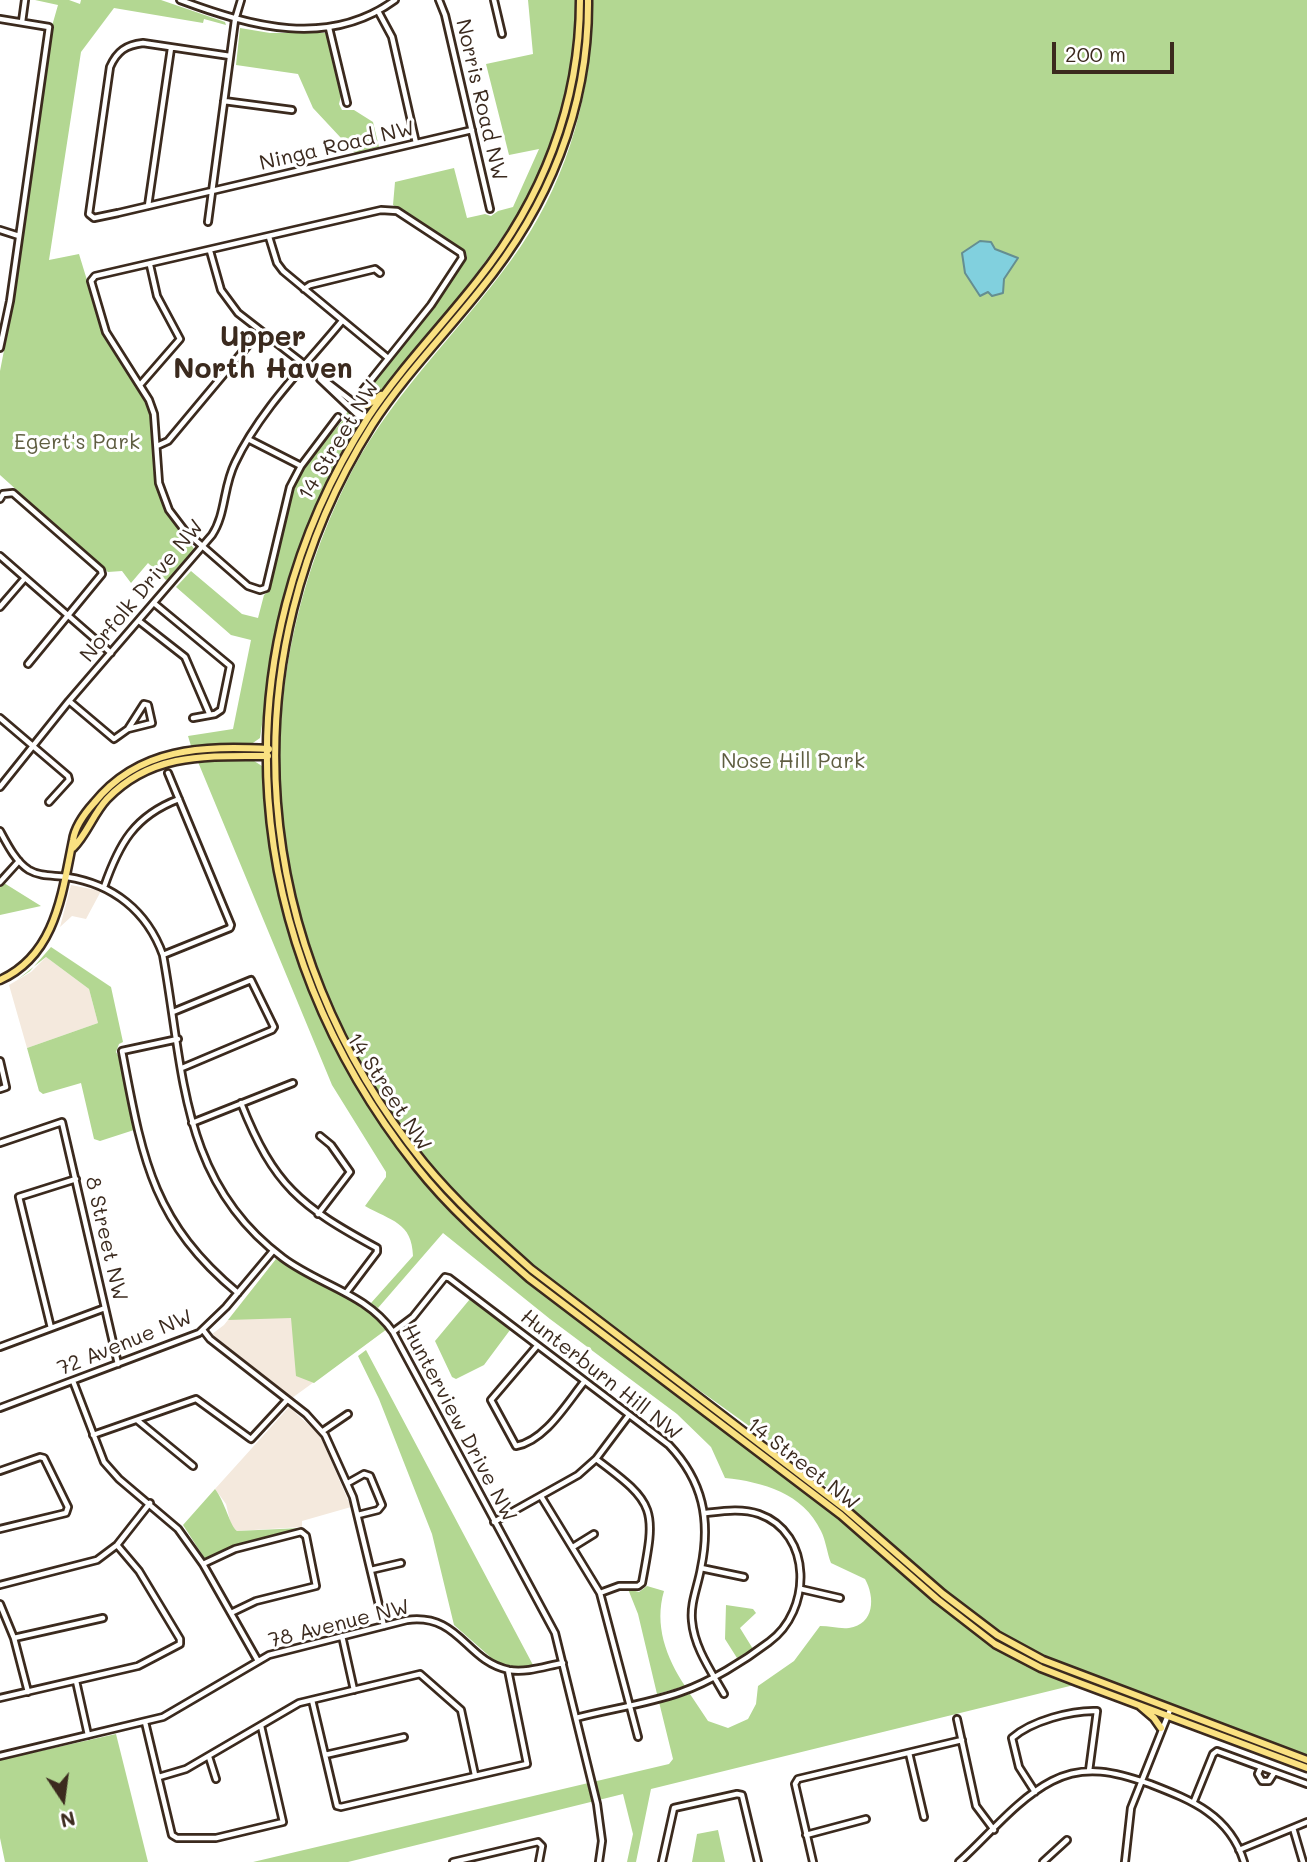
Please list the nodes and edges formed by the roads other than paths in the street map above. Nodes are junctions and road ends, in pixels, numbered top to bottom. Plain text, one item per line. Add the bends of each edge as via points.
1 (25, 0) edge
2 (180, 0) edge
3 (241, 0) edge
4 (394, 0) edge
5 (439, 0) edge
6 (494, 0) edge
7 (580, 0) edge
8 (588, 0) edge
9 (378, 10) junction
10 (0, 19) edge
11 (235, 20) junction
12 (22, 22) junction
13 (329, 28) junction
14 (502, 34) dead end
15 (171, 48) junction
16 (230, 56) junction
17 (224, 101) junction
18 (347, 103) dead end
19 (292, 110) dead end
20 (472, 130) junction
21 (416, 143) junction
22 (210, 192) junction
23 (148, 206) junction
24 (490, 209) dead end
25 (208, 222) dead end
26 (0, 230) edge
27 (19, 236) junction
28 (269, 237) junction
29 (210, 251) junction
30 (150, 265) junction
31 (380, 273) dead end
32 (304, 289) junction
33 (342, 321) junction
34 (260, 331) junction
35 (0, 348) edge
36 (388, 358) junction
37 (304, 367) junction
38 (320, 378) junction
39 (395, 381) junction
40 (140, 385) junction
41 (363, 390) dead end
42 (358, 406) junction
43 (338, 417) dead end
44 (369, 419) junction
45 (248, 439) junction
46 (157, 446) junction
47 (301, 466) junction
48 (0, 499) edge
49 (203, 548) junction
50 (0, 556) edge
51 (25, 578) junction
52 (155, 604) junction
53 (0, 607) edge
54 (68, 616) junction
55 (139, 621) junction
56 (111, 653) junction
57 (28, 664) dead end
58 (69, 701) junction
59 (268, 708) junction
60 (209, 713) junction
61 (0, 718) edge
62 (193, 718) dead end
63 (128, 729) junction
64 (32, 746) junction
65 (253, 748) junction
66 (266, 752) junction
67 (274, 752) junction
68 (242, 755) junction
69 (266, 768) junction
70 (168, 773) dead end
71 (0, 787) edge
72 (179, 799) junction
73 (49, 802) dead end
74 (0, 831) edge
75 (73, 848) junction
76 (19, 861) junction
77 (64, 876) junction
78 (0, 882) edge
79 (104, 887) junction
80 (163, 955) junction
81 (0, 980) edge
82 (173, 1012) junction
83 (178, 1039) junction
84 (0, 1061) edge
85 (182, 1068) junction
86 (293, 1083) dead end
87 (0, 1089) edge
88 (241, 1103) junction
89 (192, 1123) junction
90 (320, 1136) dead end
91 (0, 1143) edge
92 (76, 1179) junction
93 (318, 1214) junction
94 (273, 1251) junction
95 (238, 1293) junction
96 (346, 1293) junction
97 (105, 1308) junction
98 (51, 1328) junction
99 (203, 1330) junction
100 (393, 1332) junction
101 (537, 1346) junction
102 (0, 1347) edge
103 (118, 1364) junction
104 (74, 1381) junction
105 (584, 1382) junction
106 (287, 1400) junction
107 (0, 1408) edge
108 (348, 1414) dead end
109 (629, 1415) junction
110 (136, 1419) junction
111 (323, 1432) junction
112 (93, 1435) junction
113 (596, 1458) junction
114 (193, 1466) dead end
115 (0, 1471) edge
116 (348, 1483) junction
117 (542, 1497) junction
118 (150, 1503) junction
119 (706, 1513) junction
120 (358, 1515) junction
121 (494, 1522) junction
122 (0, 1529) edge
123 (594, 1534) dead end
124 (117, 1545) junction
125 (573, 1547) junction
126 (401, 1563) dead end
127 (203, 1564) junction
128 (701, 1568) junction
129 (371, 1570) junction
130 (744, 1577) dead end
131 (0, 1585) edge
132 (801, 1589) junction
133 (600, 1594) junction
134 (839, 1598) dead end
135 (0, 1604) edge
136 (231, 1613) junction
137 (103, 1618) dead end
138 (384, 1626) junction
139 (342, 1636) junction
140 (14, 1638) junction
141 (258, 1661) junction
142 (563, 1663) junction
143 (508, 1670) junction
144 (714, 1675) junction
145 (76, 1681) junction
146 (354, 1690) junction
147 (28, 1692) junction
148 (724, 1694) dead end
149 (0, 1698) edge
150 (312, 1700) junction
151 (630, 1705) junction
152 (1139, 1705) junction
153 (1168, 1712) junction
154 (576, 1718) junction
155 (957, 1719) dead end
156 (145, 1722) junction
157 (261, 1726) junction
158 (1161, 1728) junction
159 (88, 1735) junction
160 (404, 1737) dead end
161 (638, 1737) dead end
162 (962, 1740) junction
163 (908, 1753) junction
164 (325, 1755) junction
165 (0, 1756) edge
166 (209, 1757) junction
167 (1307, 1760) edge
168 (1261, 1768) junction
169 (1307, 1768) edge
170 (1089, 1770) junction
171 (1274, 1773) junction
172 (475, 1775) junction
173 (159, 1777) junction
174 (216, 1779) dead end
175 (1140, 1781) junction
176 (1307, 1784) edge
177 (1035, 1792) junction
178 (1194, 1801) junction
179 (924, 1817) dead end
180 (866, 1819) dead end
181 (1307, 1822) edge
182 (1293, 1828) junction
183 (994, 1830) junction
184 (806, 1835) junction
185 (1067, 1840) dead end
186 (1240, 1850) junction
187 (453, 1862) edge
188 (539, 1862) edge
189 (599, 1862) edge
190 (662, 1862) edge
191 (758, 1862) edge
192 (813, 1862) edge
193 (959, 1862) edge
194 (1043, 1862) edge
195 (1125, 1862) edge
196 (1244, 1862) edge
197 (1303, 1862) edge

1 - 12 street
2 - 11 street
3 - 11 street
4 - 9 street
5 - 20 street, Norris Road NW
6 - 14 street
7 - 39 main road, 14 Street NW via 579,46 569,99 534,198 494,260
8 - 44 main road, 14 Street NW via 580,93 541,201 500,265
9 - 13 street
9 - 21 street via 391,37
10 - 12 street
11 - 13 street via 284,29
11 - 16 street
12 - 27 street via 49,27
13 - 18 street
15 - 16 street
15 - 23 street
15 - 23 street, Ninga Road NW via 131,45 114,57 89,214 94,218
16 - 17 street
17 - 19 street
17 - 22 street
20 - 21 street, Ninga Road NW
20 - 24 street, Norris Road NW
21 - 22 street, Ninga Road NW
22 - 23 street, Ninga Road NW
22 - 25 street
26 - 27 street
27 - 35 street
28 - 29 street
28 - 32 street via 276,263
28 - 36 street via 390,209 461,253 431,305
29 - 30 street
29 - 34 street via 216,278 228,300
30 - 40 street via 157,296 180,339
30 - 40 street via 95,276 91,281 106,332
31 - 32 street via 375,270
32 - 33 street
33 - 36 street
33 - 37 street, Norfolk Drive NW
34 - 37 street
34 - 46 street via 168,441
36 - 41 street
37 - 38 street
37 - 45 street, Norfolk Drive NW
38 - 42 street
38 - 44 street via 360,417
39 - 42 main road via 374,401
39 - 44 main road, 14 Street NW
40 - 46 street via 154,414
42 - 44 street
43 - 47 street
44 - 59 main road, 14 Street NW via 333,476 293,574 276,643
44 - 67 main road, 14 Street NW via 301,577 280,673
45 - 47 street
45 - 49 street, Norfolk Drive NW via 230,474 219,524
46 - 49 street via 163,497 177,521
47 - 49 street via 283,509 266,588 248,586
48 - 54 street via 12,493 101,570
49 - 52 street, Norfolk Drive NW
50 - 51 street
51 - 53 street
51 - 54 street
52 - 55 street, Norfolk Drive NW
52 - 60 street via 230,666 221,710
54 - 56 street
54 - 57 street
55 - 56 street, Norfolk Drive NW
55 - 60 street via 185,657
56 - 58 street, Norfolk Drive NW
58 - 63 street via 114,739
58 - 64 street, Norfolk Drive NW
59 - 65 main road via 264,734
59 - 66 main road, 14 Street NW
60 - 62 street
61 - 64 street
63 - 63 street via 152,723 148,705 133,717
64 - 71 street, Norfolk Drive NW
64 - 73 street via 68,776
65 - 66 main road
65 - 75 main road via 186,749 133,769 90,807
66 - 67 main road
66 - 68 main road
66 - 69 main road, 14 Street NW
67 - 153 main road, 14 Street NW via 280,843 311,966 361,1073 438,1180 531,1269 844,1508 976,1622 1044,1660
68 - 69 main road via 259,759
68 - 75 main road via 181,758 142,772 109,797
69 - 152 main road, 14 Street NW via 272,844 283,900 312,993 380,1117 449,1203 529,1278 841,1515 976,1631 1041,1668
70 - 72 street
72 - 79 street via 139,822 114,856
72 - 80 street via 231,925
74 - 76 street
75 - 77 main road
76 - 77 street via 39,874
76 - 78 street
77 - 79 street, Hunterview Drive NW
77 - 81 main road via 58,911 47,937 26,963
79 - 80 street, Hunterview Drive NW via 135,908 155,933
80 - 82 street, Hunterview Drive NW
82 - 83 street, Hunterview Drive NW
82 - 85 street via 251,980 274,1027
83 - 85 street, Hunterview Drive NW
83 - 95 street via 122,1051 144,1160 175,1225 195,1253
84 - 87 street via 6,1087
85 - 89 street, Hunterview Drive NW
86 - 88 street
88 - 89 street
88 - 93 street via 280,1180
89 - 94 street, Hunterview Drive NW via 206,1166 226,1201
90 - 93 street via 350,1172
91 - 92 street, 8 Street NW via 62,1122
92 - 97 street, 8 Street NW
92 - 98 street via 19,1197
93 - 96 street via 377,1248
94 - 95 street, 72 Avenue NW
94 - 96 street, Hunterview Drive NW
95 - 99 street, 72 Avenue NW
96 - 100 street, Hunterview Drive NW via 377,1313
97 - 98 street
97 - 103 street, 8 Street NW
98 - 102 street
99 - 103 street, 72 Avenue NW
99 - 106 street
100 - 101 street, Hunterburn Hill NW via 413,1317 445,1277
100 - 121 street, Hunterview Drive NW
101 - 105 street, Hunterburn Hill NW
101 - 105 street via 507,1385 492,1395 516,1446 547,1427
103 - 104 street, 72 Avenue NW
104 - 107 street, 72 Avenue NW
104 - 112 street
105 - 109 street, Hunterburn Hill NW
106 - 110 street via 251,1439 196,1399
106 - 111 street
108 - 111 street
109 - 113 street
109 - 119 street, Hunterburn Hill NW via 681,1458 699,1488
110 - 112 street
110 - 114 street
111 - 116 street
112 - 118 street via 110,1470
113 - 117 street
113 - 133 street via 640,1494 652,1524 642,1583
115 - 122 street via 44,1458 68,1507 66,1513
116 - 120 street
116 - 120 street via 364,1474 370,1476 382,1505
117 - 121 street
117 - 125 street
118 - 124 street
118 - 127 street via 172,1520
119 - 128 street, Hunterburn Hill NW
119 - 132 street via 742,1510 761,1514 777,1525 795,1548
120 - 129 street
121 - 142 street, Hunterview Drive NW via 548,1616
123 - 125 street
124 - 131 street via 91,1562
124 - 145 street via 139,1571 180,1644 138,1666
125 - 133 street
126 - 129 street
127 - 136 street
127 - 136 street via 235,1549 301,1532 306,1536 316,1586 256,1601
128 - 130 street
128 - 144 street, Hunterburn Hill NW via 692,1623
129 - 138 street
132 - 134 street
132 - 144 street via 782,1632
133 - 151 street
135 - 140 street
136 - 141 street
137 - 140 street
138 - 139 street, 78 Avenue NW
138 - 143 street, 78 Avenue NW via 414,1619 438,1622 458,1633 483,1659
139 - 141 street, 78 Avenue NW
139 - 146 street
140 - 147 street
141 - 156 street, 78 Avenue NW via 201,1697
142 - 143 street
142 - 154 street, Hunterview Drive NW
143 - 172 street via 529,1761
144 - 148 street, Hunterburn Hill NW
144 - 151 street via 681,1692
145 - 147 street
145 - 159 street
146 - 150 street
146 - 172 street via 420,1674 461,1710
147 - 149 street
150 - 157 street
150 - 164 street
151 - 154 street
151 - 161 street
152 - 153 main road, 14 Street NW
152 - 158 main road
153 - 158 street
153 - 167 main road, 14 Street NW
153 - 169 main road, 14 Street NW
154 - 189 street, Hunterview Drive NW via 601,1821
155 - 162 street
156 - 159 street, 78 Avenue NW
156 - 173 street
157 - 166 street
157 - 173 street via 284,1820 281,1823 216,1838 177,1838
158 - 175 street
159 - 165 street, 78 Avenue NW
160 - 164 street
162 - 163 street
162 - 183 street via 979,1814
163 - 179 street
163 - 184 street via 798,1779 795,1784
164 - 172 street via 338,1807
166 - 173 street
166 - 174 street
168 - 171 street
168 - 171 street via 1262,1781 1269,1781
168 - 178 street via 1217,1751
170 - 175 street
170 - 177 street via 1052,1781
170 - 177 street via 1097,1711 1037,1725 1012,1738 1019,1767
171 - 176 street
175 - 178 street
175 - 195 street
177 - 183 street
178 - 186 street via 1225,1826
180 - 184 street
181 - 182 street
182 - 186 street
182 - 197 street
183 - 193 street
184 - 192 street
185 - 194 street
186 - 196 street
187 - 188 street via 538,1842 542,1846
190 - 191 street via 674,1808 737,1794 742,1795

